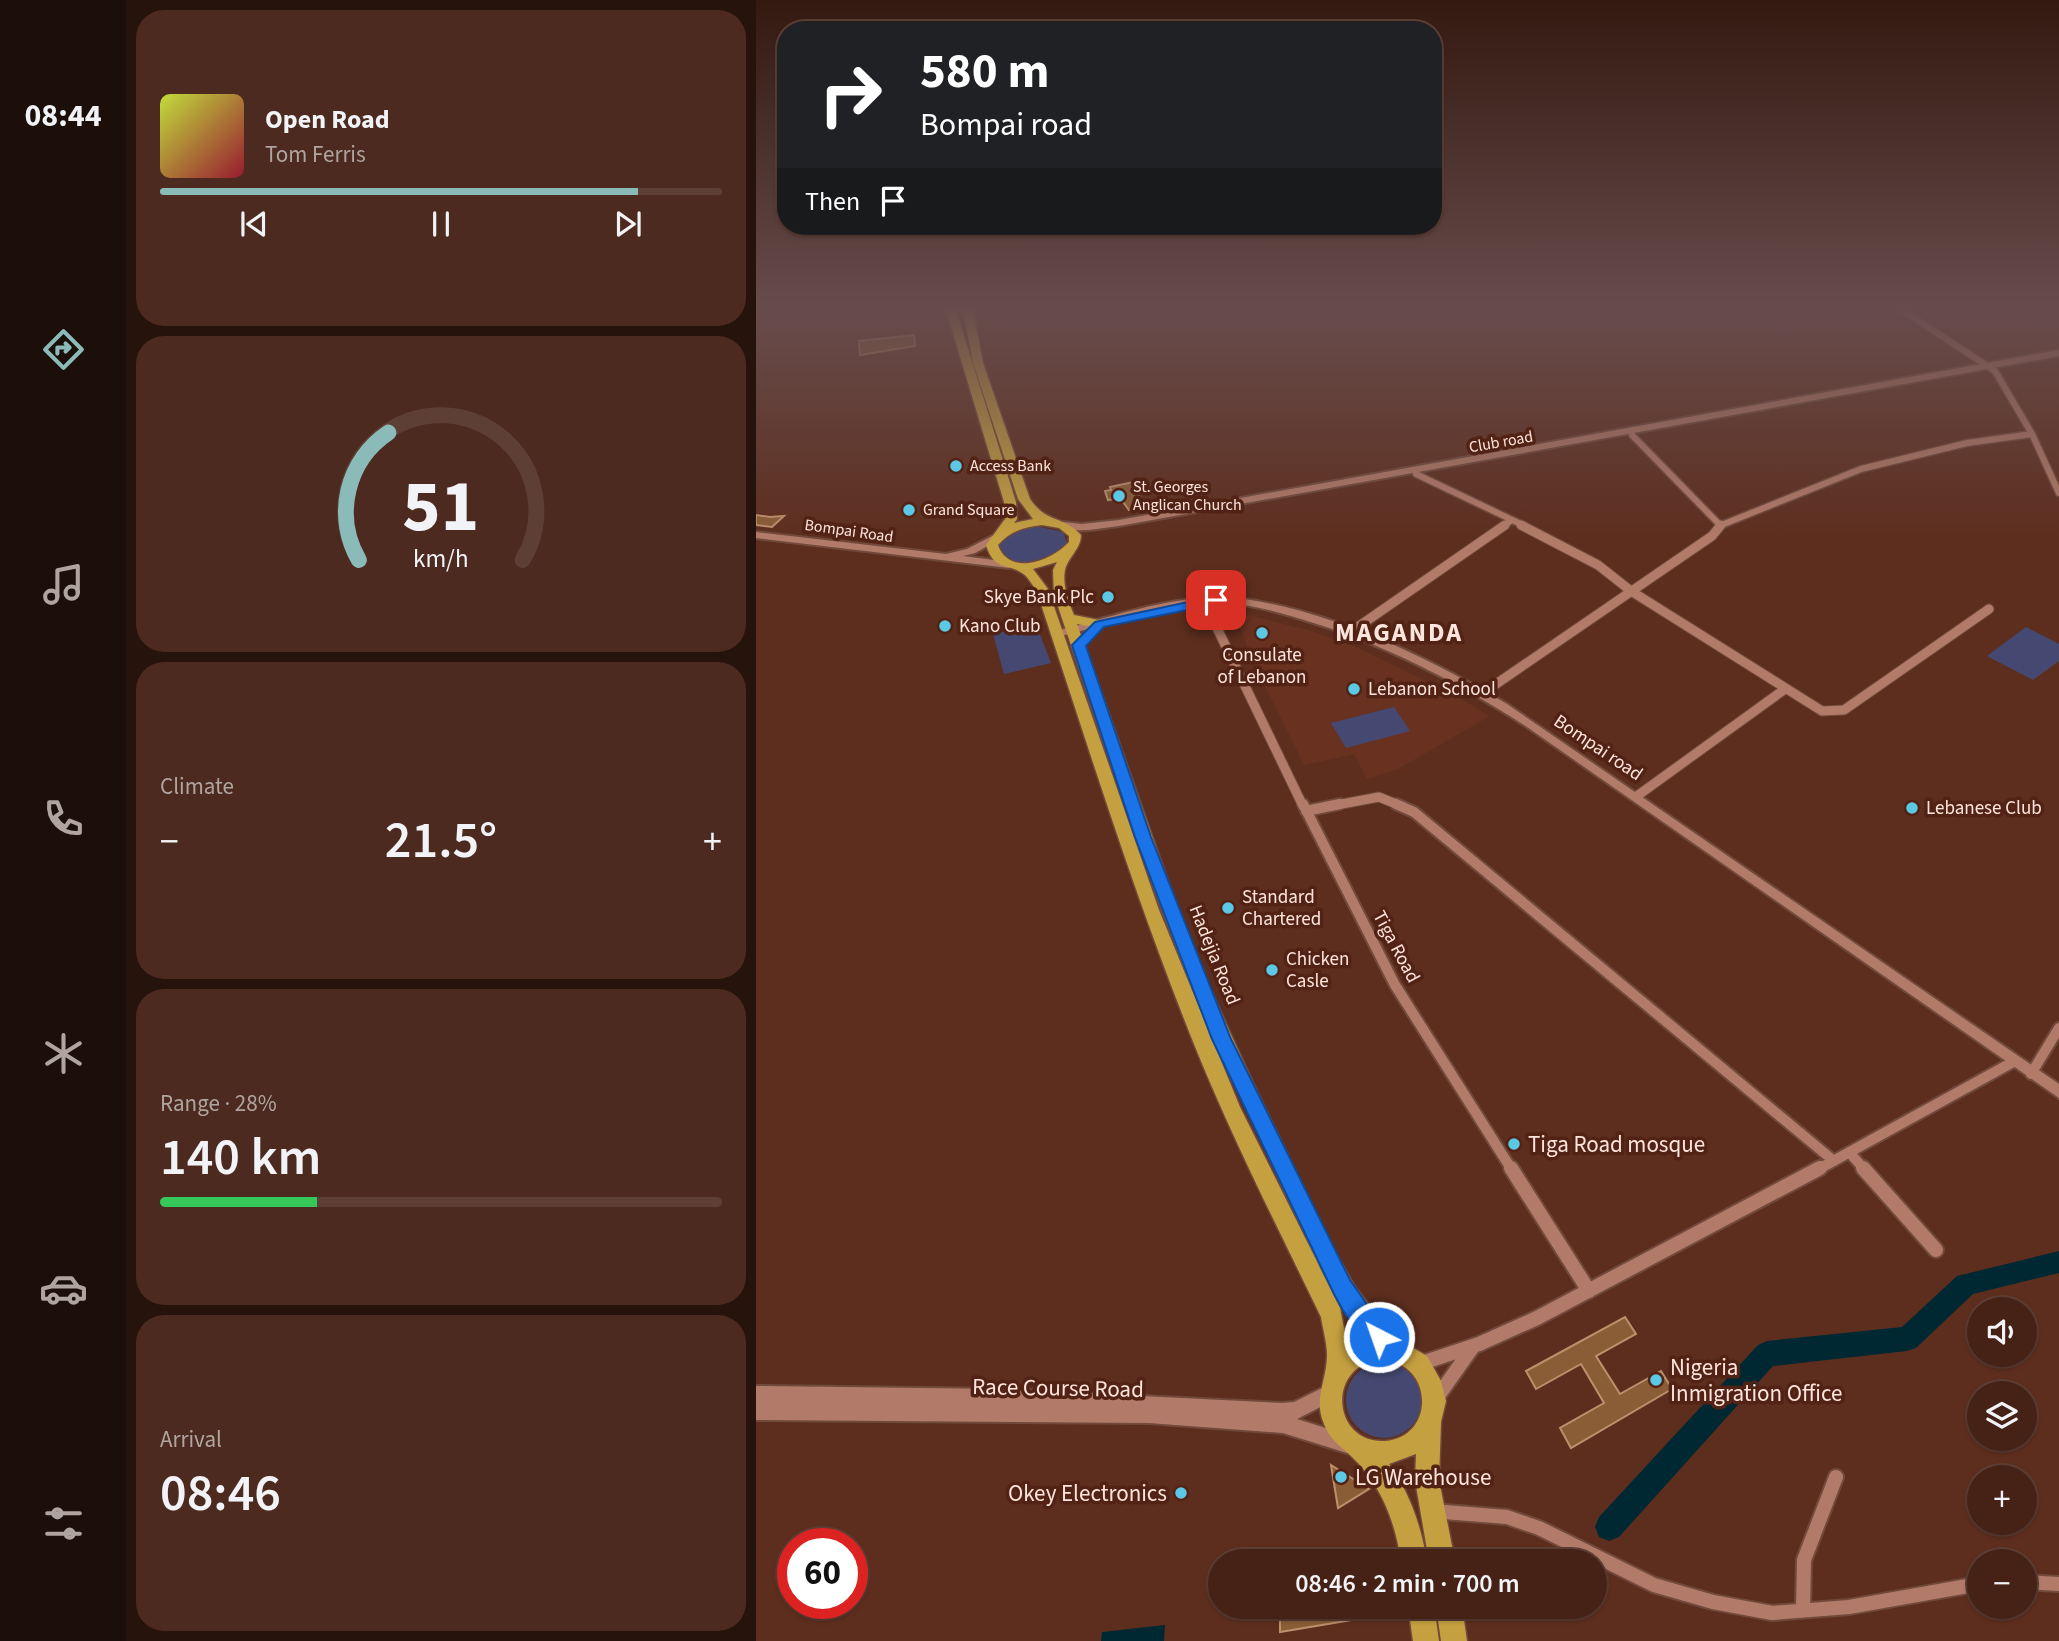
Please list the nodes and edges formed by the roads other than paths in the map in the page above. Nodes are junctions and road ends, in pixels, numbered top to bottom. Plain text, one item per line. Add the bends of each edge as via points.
1 (974, 387) edge
2 (988, 387) edge
3 (1892, 387) edge
4 (2002, 387) edge
5 (1624, 434) junction
6 (2032, 434) junction
7 (1416, 474) junction
8 (2059, 493) edge
9 (1218, 508) junction
10 (1512, 520) junction
11 (1058, 524) junction
12 (1720, 525) junction
13 (756, 535) edge
14 (999, 535) junction
15 (1073, 547) junction
16 (938, 559) junction
17 (1013, 565) junction
18 (1631, 591) junction
19 (1205, 601) junction
20 (1989, 609) dead end
21 (1099, 624) junction
22 (1352, 631) junction
23 (1069, 632) junction
24 (1785, 689) junction
25 (1483, 693) junction
26 (1637, 796) junction
27 (1306, 811) junction
28 (2059, 1028) edge
29 (2013, 1062) junction
30 (2031, 1074) junction
31 (2059, 1092) edge
32 (1849, 1152) junction
33 (1834, 1161) junction
34 (1936, 1250) dead end
35 (1589, 1291) junction
36 (1472, 1348) junction
37 (1395, 1349) junction
38 (1419, 1364) junction
39 (1334, 1386) junction
40 (756, 1395) edge
41 (756, 1411) edge
42 (1432, 1411) junction
43 (1357, 1448) junction
44 (1836, 1477) dead end
45 (1431, 1511) junction
46 (1411, 1549) edge
47 (1439, 1549) edge
48 (2037, 1583) edge
49 (2059, 1584) edge
50 (1967, 1586) edge
51 (1803, 1611) junction
52 (1423, 1619) edge
53 (1451, 1619) edge
54 (1426, 1641) edge
55 (1454, 1641) edge

1 - 14 main road via 1010,502 1011,519
2 - 11 main road via 1024,499 1035,515
3 - 5 main road, Club road
4 - 6 street
5 - 7 main road, Club road
5 - 9 main road
5 - 12 street
6 - 8 street
6 - 12 street via 1967,443 1861,469
7 - 9 main road, Club road
7 - 10 street
9 - 11 main road via 1082,527
9 - 15 main road, Club road via 1106,531
10 - 18 street via 1598,565
10 - 22 street
11 - 14 main road via 1019,524
11 - 15 main road via 1075,536
12 - 18 street via 1712,536
13 - 16 main road, Bompai Road
14 - 16 main road via 971,551
14 - 17 main road, Hadejia Road via 992,553
15 - 17 main road via 1041,565
15 - 23 main road, Hadejia Road via 1058,581
16 - 17 main road, Bompai Road
17 - 23 main road, Hadejia Road via 1037,580
18 - 24 street
18 - 25 street
19 - 21 street, Bompai road
19 - 22 street, Bompai road via 1260,605
19 - 27 street, Tiga Road
20 - 24 street via 1844,710 1822,711
21 - 23 main road
21 - 23 main road
22 - 25 street, Bompai road
23 - 37 main road, Hadejia Road via 1222,1039 1342,1288 1363,1321
23 - 39 main road, Hadejia Road via 1151,910 1231,1109 1332,1316 1337,1337
24 - 26 street
25 - 26 street, Bompai road
26 - 29 street, Bompai road
27 - 33 street via 1380,797 1413,812
27 - 35 street, Tiga Road via 1395,985
28 - 30 street
29 - 30 street, Bompai road
29 - 32 street
30 - 31 street, Bompai road
32 - 33 street
32 - 34 street
33 - 35 street
35 - 36 street
36 - 38 street
36 - 42 street
37 - 38 main road
37 - 39 main road via 1377,1348 1360,1354 1345,1364
38 - 42 main road via 1430,1382
39 - 40 street, Race Course Road via 1295,1411 1282,1412 1000,1398
39 - 43 main road via 1336,1424
41 - 43 street, Race Course Road via 1149,1414 1283,1424
42 - 43 main road via 1423,1434 1402,1450 1377,1455
42 - 45 main road via 1427,1480
43 - 46 main road via 1396,1494
44 - 51 street via 1804,1560
45 - 47 main road
45 - 51 street via 1529,1524 1654,1585 1713,1602 1772,1613
48 - 49 street
50 - 51 street
52 - 54 main road
53 - 55 main road

